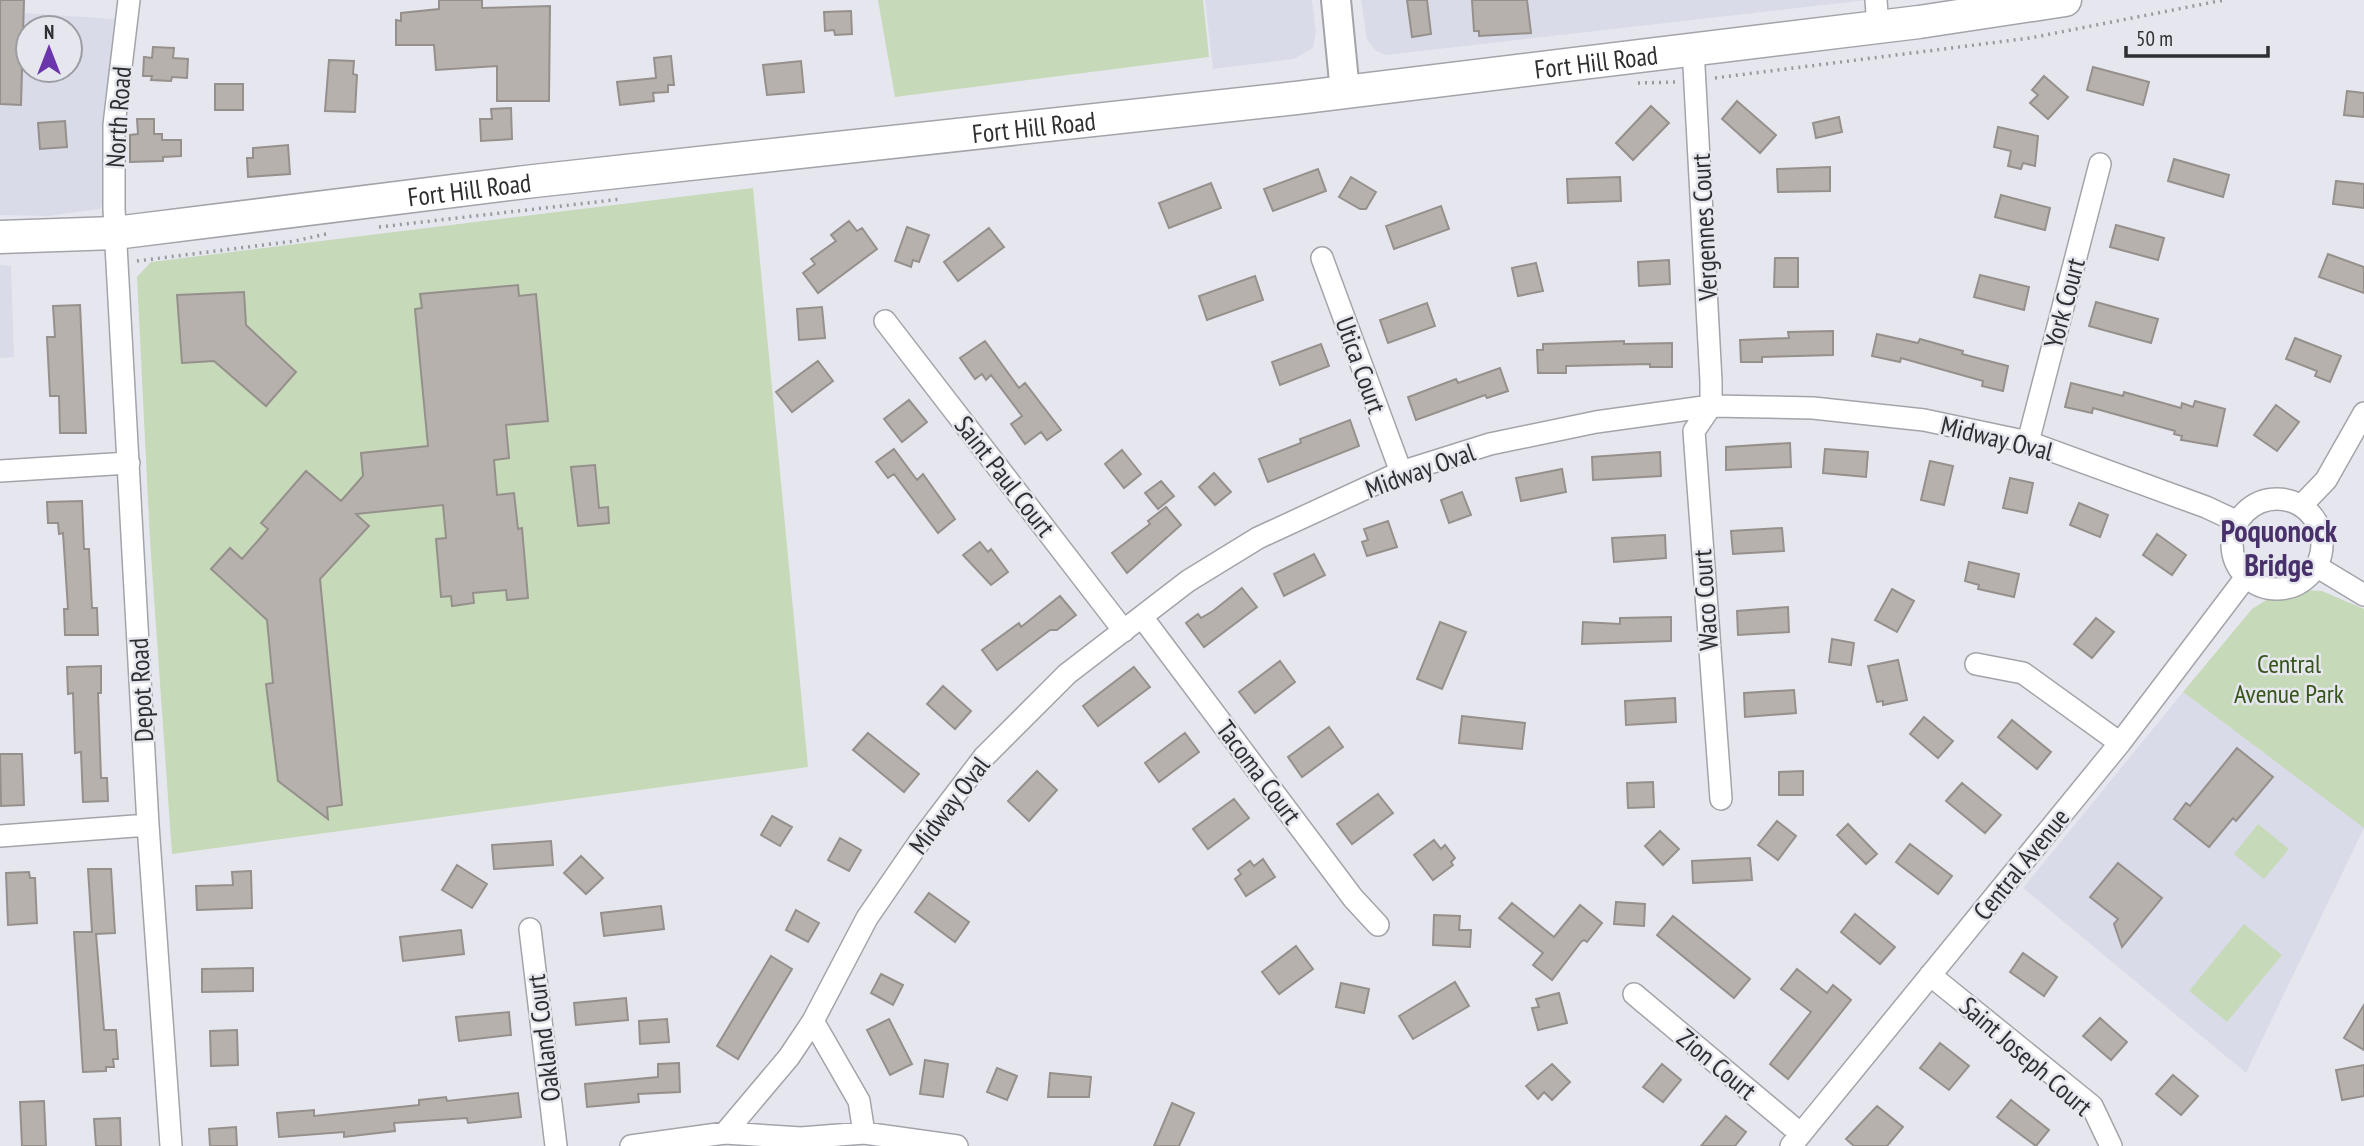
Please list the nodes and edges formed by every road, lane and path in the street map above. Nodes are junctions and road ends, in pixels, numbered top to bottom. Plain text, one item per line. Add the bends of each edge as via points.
1 (128, 0) edge
2 (1336, 0) edge
3 (2065, 0) edge
4 (2224, 0) edge
5 (1877, 14) edge
6 (1693, 48) junction
7 (1714, 78) dead end
8 (1345, 92) junction
9 (2100, 164) dead end
10 (568, 205) dead end
11 (375, 228) dead end
12 (335, 232) dead end
13 (116, 233) junction
14 (0, 237) edge
15 (1322, 258) dead end
16 (137, 261) dead end
17 (886, 321) dead end
18 (1710, 406) junction
19 (2364, 413) edge
20 (2028, 442) junction
21 (129, 463) junction
22 (0, 471) edge
23 (1401, 472) junction
24 (2301, 506) junction
25 (2238, 522) junction
26 (2316, 566) junction
27 (2246, 577) junction
28 (2364, 595) edge
29 (1142, 617) junction
30 (1124, 631) junction
31 (1976, 664) dead end
32 (2120, 743) junction
33 (1721, 799) dead end
34 (148, 825) junction
35 (0, 836) edge
36 (1378, 925) dead end
37 (530, 929) dead end
38 (1930, 975) junction
39 (1634, 994) dead end
40 (813, 1021) junction
41 (725, 1133) junction
42 (864, 1133) junction
43 (1796, 1140) edge
44 (926, 1143) edge
45 (171, 1146) edge
46 (556, 1146) edge
47 (631, 1146) edge
48 (957, 1146) edge
49 (2111, 1146) edge

1 - 13 street, North Road via 114,125
2 - 8 main road
3 - 5 main road, Fort Hill Road
4 - 7 path via 2030,38
5 - 6 main road, Fort Hill Road
6 - 8 main road, Fort Hill Road
6 - 18 street, Vergennes Court
8 - 13 main road, Fort Hill Road via 534,181
9 - 20 street, York Court
10 - 11 path
12 - 16 path
13 - 14 main road, Fort Hill Road
13 - 21 street, Depot Road
15 - 23 street, Utica Court
17 - 30 street, Saint Paul Court
18 - 20 street, Midway Oval via 1813,408 1924,420
18 - 23 street, Midway Oval via 1596,422 1489,444
18 - 33 street, Waco Court via 1694,431
19 - 24 street via 2326,480
20 - 25 street, Midway Oval
21 - 22 street
21 - 34 street, Depot Road
23 - 29 street, Midway Oval via 1258,538 1188,581
24 - 25 street via 2266,500 2249,508
24 - 26 street via 2320,529
25 - 27 street via 2232,537 2233,554
26 - 27 street via 2302,581 2284,589 2264,587
26 - 28 street
27 - 32 street, Central Avenue
29 - 30 street, Midway Oval
29 - 36 street, Tacoma Court
30 - 40 street, Midway Oval via 1067,674 984,757 867,918
31 - 32 street via 2024,673
32 - 38 street, Central Avenue
34 - 35 street
34 - 45 street, Depot Road
37 - 46 street, Oakland Court
38 - 43 street, Central Avenue
38 - 49 street, Saint Joseph Court via 2092,1106
39 - 43 street, Zion Court
40 - 41 street, Midway Oval
40 - 42 street via 859,1101
41 - 42 street via 801,1138
41 - 47 street
42 - 44 street
44 - 48 street

